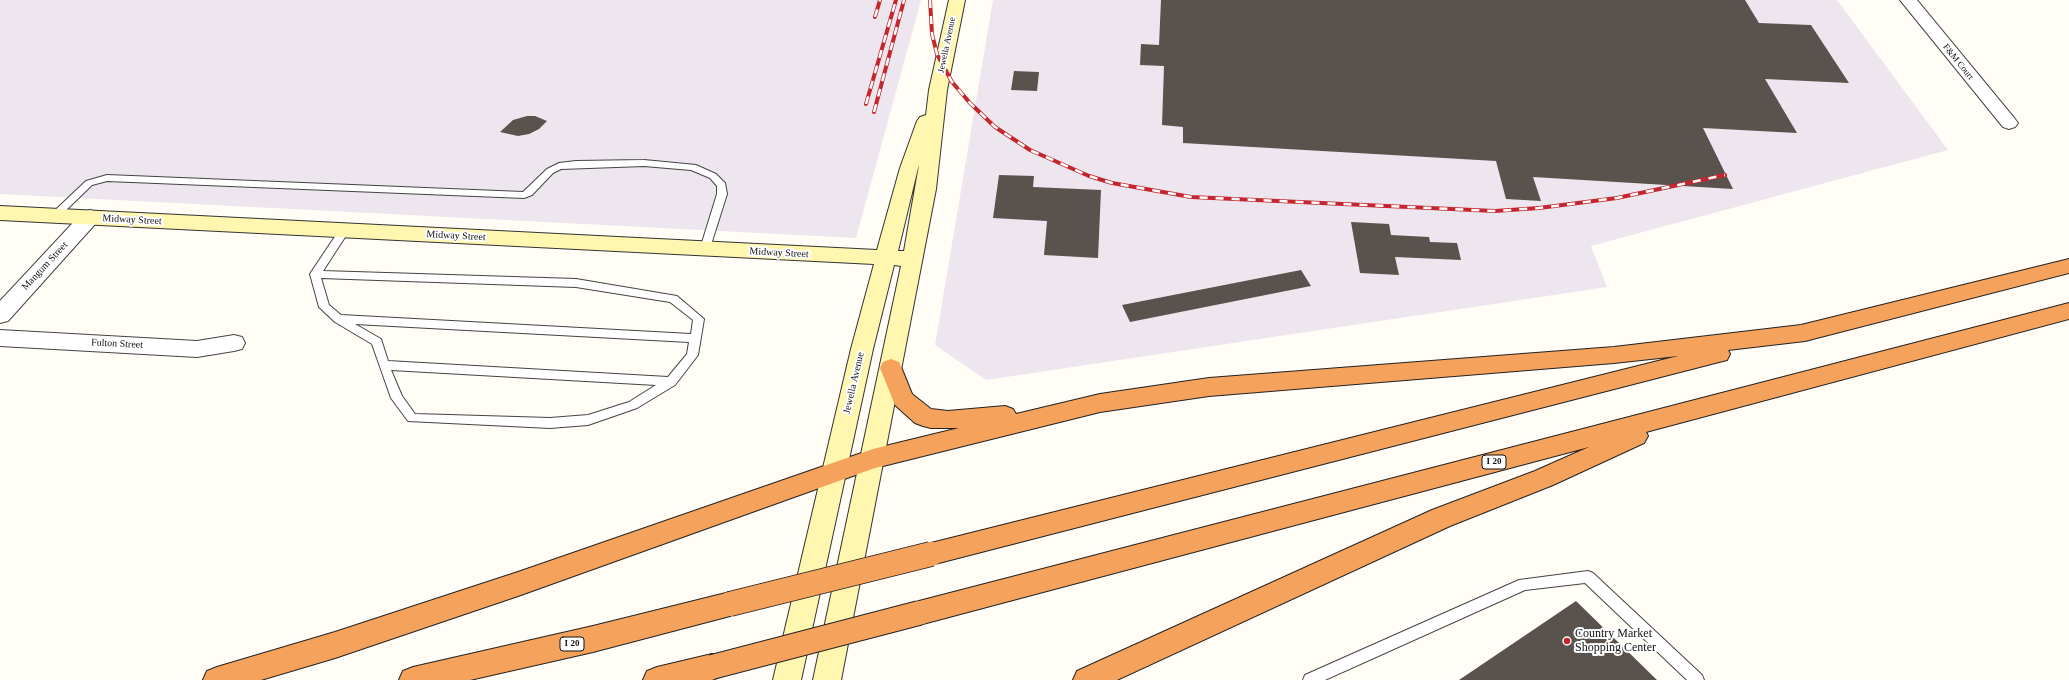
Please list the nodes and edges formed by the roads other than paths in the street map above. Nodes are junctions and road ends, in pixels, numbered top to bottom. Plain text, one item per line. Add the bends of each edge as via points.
1 (957, 0) edge
2 (1908, 0) edge
3 (938, 90) junction
4 (2009, 124) dead end
5 (0, 213) edge
6 (54, 216) junction
7 (90, 217) junction
8 (344, 231) junction
9 (705, 249) junction
10 (886, 258) junction
11 (911, 259) junction
12 (2069, 266) edge
13 (315, 274) junction
14 (2069, 311) edge
15 (0, 314) edge
16 (339, 319) junction
17 (1805, 333) junction
18 (0, 338) edge
19 (696, 338) junction
20 (234, 343) dead end
21 (384, 365) junction
22 (891, 368) junction
23 (671, 382) junction
24 (1100, 403) junction
25 (1692, 410) junction
26 (873, 459) junction
27 (834, 473) junction
28 (217, 680) edge
29 (413, 680) edge
30 (658, 680) edge
31 (787, 680) edge
32 (828, 680) edge
33 (1087, 680) edge
34 (1310, 680) edge
35 (1697, 680) edge

1 - 3 main road, Jewella Avenue
2 - 4 street, F&M Court
3 - 10 main road, Jewella Avenue via 909,168
3 - 11 main road, Jewella Avenue via 926,189
5 - 6 main road, Midway Street
6 - 7 main road, Midway Street
6 - 9 lane via 89,183 107,178 524,195 559,166 644,163 693,167 713,176 722,185
7 - 8 main road, Midway Street
7 - 15 street, Mangum Street
8 - 9 main road, Midway Street
8 - 13 lane
9 - 10 main road, Midway Street
10 - 11 main road, Midway Street
10 - 27 main road, Jewella Avenue
11 - 22 main road, Jewella Avenue
12 - 17 highway, I 20
13 - 16 lane via 324,307
13 - 19 lane via 576,283 673,299 699,319
14 - 25 highway, I 20
16 - 19 lane
16 - 21 lane via 378,342
17 - 24 highway via 1606,356 1209,387
17 - 29 highway, I 20, bridge via 593,639
18 - 20 street, Fulton Street via 197,348
19 - 23 lane via 692,355
21 - 23 lane
21 - 23 lane via 397,398 412,418 550,423 588,420 633,405
22 - 24 highway via 903,400 931,419 990,417
22 - 26 main road, Jewella Avenue
24 - 26 highway
25 - 30 highway, I 20, bridge
25 - 33 highway via 1544,478 1441,518
26 - 27 highway
26 - 32 main road, Jewella Avenue
27 - 28 highway via 511,586 335,645
27 - 31 main road, Jewella Avenue
34 - 35 lane via 1524,584 1588,577

